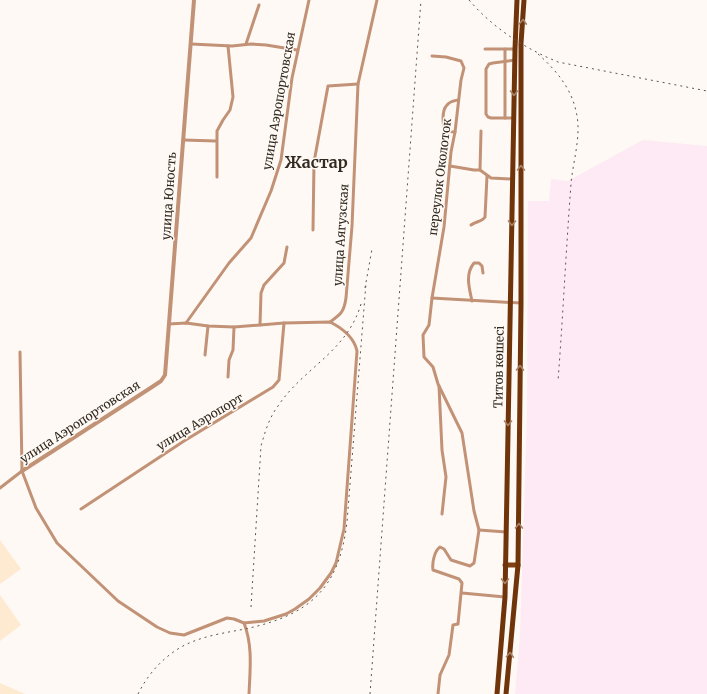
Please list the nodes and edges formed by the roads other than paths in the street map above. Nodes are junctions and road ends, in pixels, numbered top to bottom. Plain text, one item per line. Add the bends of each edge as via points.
1 (194, 0) edge
2 (309, 0) edge
3 (377, 0) edge
4 (517, 0) edge
5 (524, 0) edge
6 (259, 5) dead end
7 (191, 44) junction
8 (246, 44) junction
9 (228, 46) junction
10 (485, 49) dead end
11 (505, 49) junction
12 (515, 49) junction
13 (297, 50) junction
14 (432, 56) dead end
15 (515, 60) junction
16 (505, 62) junction
17 (522, 80) junction
18 (514, 81) junction
19 (358, 84) junction
20 (458, 100) junction
21 (505, 118) junction
22 (513, 118) junction
23 (481, 131) dead end
24 (455, 132) junction
25 (183, 140) junction
26 (216, 141) junction
27 (450, 166) junction
28 (480, 170) junction
29 (487, 176) junction
30 (217, 177) dead end
31 (512, 179) junction
32 (471, 225) dead end
33 (313, 230) dead end
34 (287, 247) dead end
35 (483, 273) dead end
36 (432, 298) junction
37 (472, 301) junction
38 (510, 303) junction
39 (521, 303) junction
40 (330, 322) junction
41 (186, 323) junction
42 (284, 323) junction
43 (169, 324) junction
44 (260, 325) junction
45 (208, 326) junction
46 (234, 327) junction
47 (20, 352) dead end
48 (205, 355) dead end
49 (228, 377) dead end
50 (438, 384) junction
51 (152, 387) joint
52 (22, 471) junction
53 (0, 488) edge
54 (81, 509) dead end
55 (442, 514) dead end
56 (479, 530) junction
57 (506, 532) junction
58 (505, 565) junction
59 (518, 566) junction
60 (462, 592) junction
61 (505, 596) junction
62 (244, 623) junction
63 (249, 694) edge
64 (438, 694) edge
65 (497, 694) edge
66 (506, 694) edge

1 - 7 street, улица Юность
2 - 13 street, улица Аэропортовская
3 - 19 street, улица Аягузская
4 - 12 highway, Титов көшесі
17 -> 5 highway, Титов көшесі
6 - 8 street
7 - 9 street
7 - 25 street, улица Юность
8 - 9 street
8 - 13 street
9 - 26 street via 233,96 230,110 217,131
10 - 11 street
11 - 12 street
11 - 16 street
12 - 15 highway, Титов көшесі
13 - 41 street, улица Аэропортовская via 281,160 272,191 251,238 229,262
14 - 20 street, переулок Околоток via 461,61 464,68
15 - 16 street
15 - 18 highway, Титов көшесі
16 - 21 street
16 - 21 street via 489,64 486,69 486,114 491,118
17 - 18 main road
39 -> 17 highway, Титов көшесі
18 -> 22 highway, Титов көшесі
19 - 33 street via 328,86 314,162
19 - 40 street, улица Аягузская via 346,298 344,309
20 - 24 street, переулок Околоток
20 - 24 street via 446,106 444,114 444,126 449,132
21 - 22 street
22 - 31 highway, Титов көшесі
23 - 28 street
24 - 27 street, переулок Околоток
25 - 26 street
25 - 43 street, улица Юность
26 - 30 street
27 - 28 street
27 - 36 street, переулок Околоток via 444,227
28 - 29 street
29 - 31 street
29 - 32 street via 485,217
31 -> 38 highway, Титов көшесі
34 - 44 street via 284,263 264,285 261,293
35 - 37 street via 480,263 474,263 468,279
36 - 37 street
36 - 50 street, переулок Околоток via 429,325 423,335 424,357 432,367
37 - 38 street
38 - 39 street
38 -> 57 highway, Титов көшесі
59 -> 39 highway, Титов көшесі
40 - 42 street
40 - 62 street via 355,342 357,351 344,529 336,564 320,588 295,609 264,622
41 - 43 street
41 - 45 street
42 - 44 street
42 - 54 street, улица Аэропорт via 279,380 273,388 184,441
43 - 51 street, улица Юность via 165,375
44 - 46 street
45 - 46 street
45 - 48 street
46 - 49 street
47 - 52 street
50 - 55 street via 446,477
50 - 56 street via 462,433
51 - 52 street, улица Аэропортовская
52 - 53 street, улица Аэропортовская
52 - 62 street via 36,508 57,543 118,601 170,633 184,635 227,618
56 - 57 street
56 - 60 street via 474,563 470,566 452,560 440,547 436,550 432,569 461,580
57 - 58 highway, Титов көшесі
58 - 59 main road
58 -> 61 highway, Титов көшесі
66 -> 59 highway, Титов көшесі
60 - 61 street
60 - 64 street via 458,624 452,625 449,655 440,675
61 - 65 highway, Титов көшесі
62 - 63 street via 251,659

